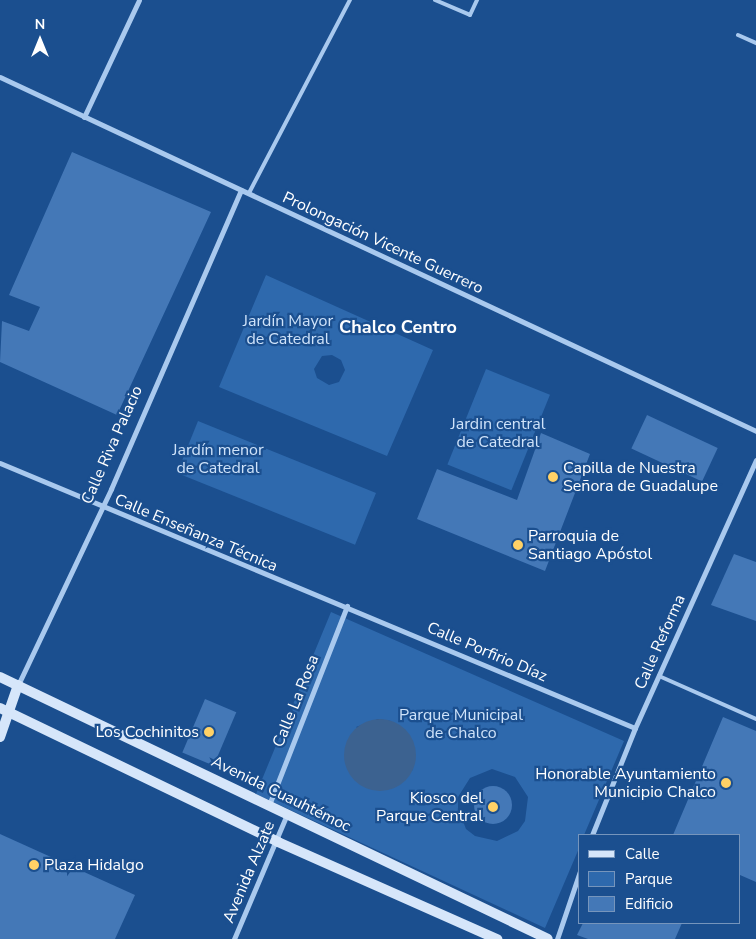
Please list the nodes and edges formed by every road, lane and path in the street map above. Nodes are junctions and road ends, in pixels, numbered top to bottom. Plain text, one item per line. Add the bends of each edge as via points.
1 (139, 0) edge
2 (350, 0) edge
3 (435, 0) edge
4 (476, 0) edge
5 (738, 35) dead end
6 (756, 43) edge
7 (0, 77) edge
8 (84, 117) junction
9 (242, 190) junction
10 (248, 193) junction
11 (756, 431) edge
12 (756, 460) edge
13 (0, 463) edge
14 (101, 507) junction
15 (329, 600) joint
16 (347, 606) junction
17 (659, 676) junction
18 (0, 677) edge
19 (18, 685) junction
20 (0, 708) edge
21 (11, 712) junction
22 (756, 719) edge
23 (635, 728) junction
24 (0, 738) edge
25 (268, 805) junction
26 (287, 814) junction
27 (592, 834) edge
28 (278, 842) junction
29 (578, 877) edge
30 (234, 939) edge
31 (496, 939) edge
32 (548, 939) edge
33 (557, 939) edge

1 - 8 street
2 - 10 lane
3 - 4 lane via 470,15
5 - 6 lane
7 - 8 street, Prolongación Vicente Guerrero
8 - 9 street, Prolongación Vicente Guerrero
9 - 10 street, Prolongación Vicente Guerrero
9 - 14 street, Calle Riva Palacio
10 - 11 street, Prolongación Vicente Guerrero
12 - 17 street, Calle Reforma
13 - 14 street, Calle Enseñanza Técnica
14 - 15 street, Calle Enseñanza Técnica
14 - 19 street, Calle Riva Palacio
15 - 16 street, Calle Porfirio Díaz
16 - 23 street, Calle Porfirio Díaz
16 - 25 street, Calle La Rosa
17 - 22 lane
17 - 23 street, Calle Reforma
18 - 19 main road, Avenida Cuauhtémoc
19 - 21 main road, Calle Riva Palacio
19 - 25 main road, Avenida Cuauhtémoc
20 - 21 main road
21 - 24 main road, Calle Riva Palacio
21 - 28 main road
23 - 27 street, Calle Reforma
25 - 26 main road, Avenida Cuauhtémoc
26 - 28 street, Avenida Alzate
26 - 32 main road, Avenida Cuauhtémoc
28 - 30 street, Avenida Alzate
28 - 31 main road
29 - 33 street

